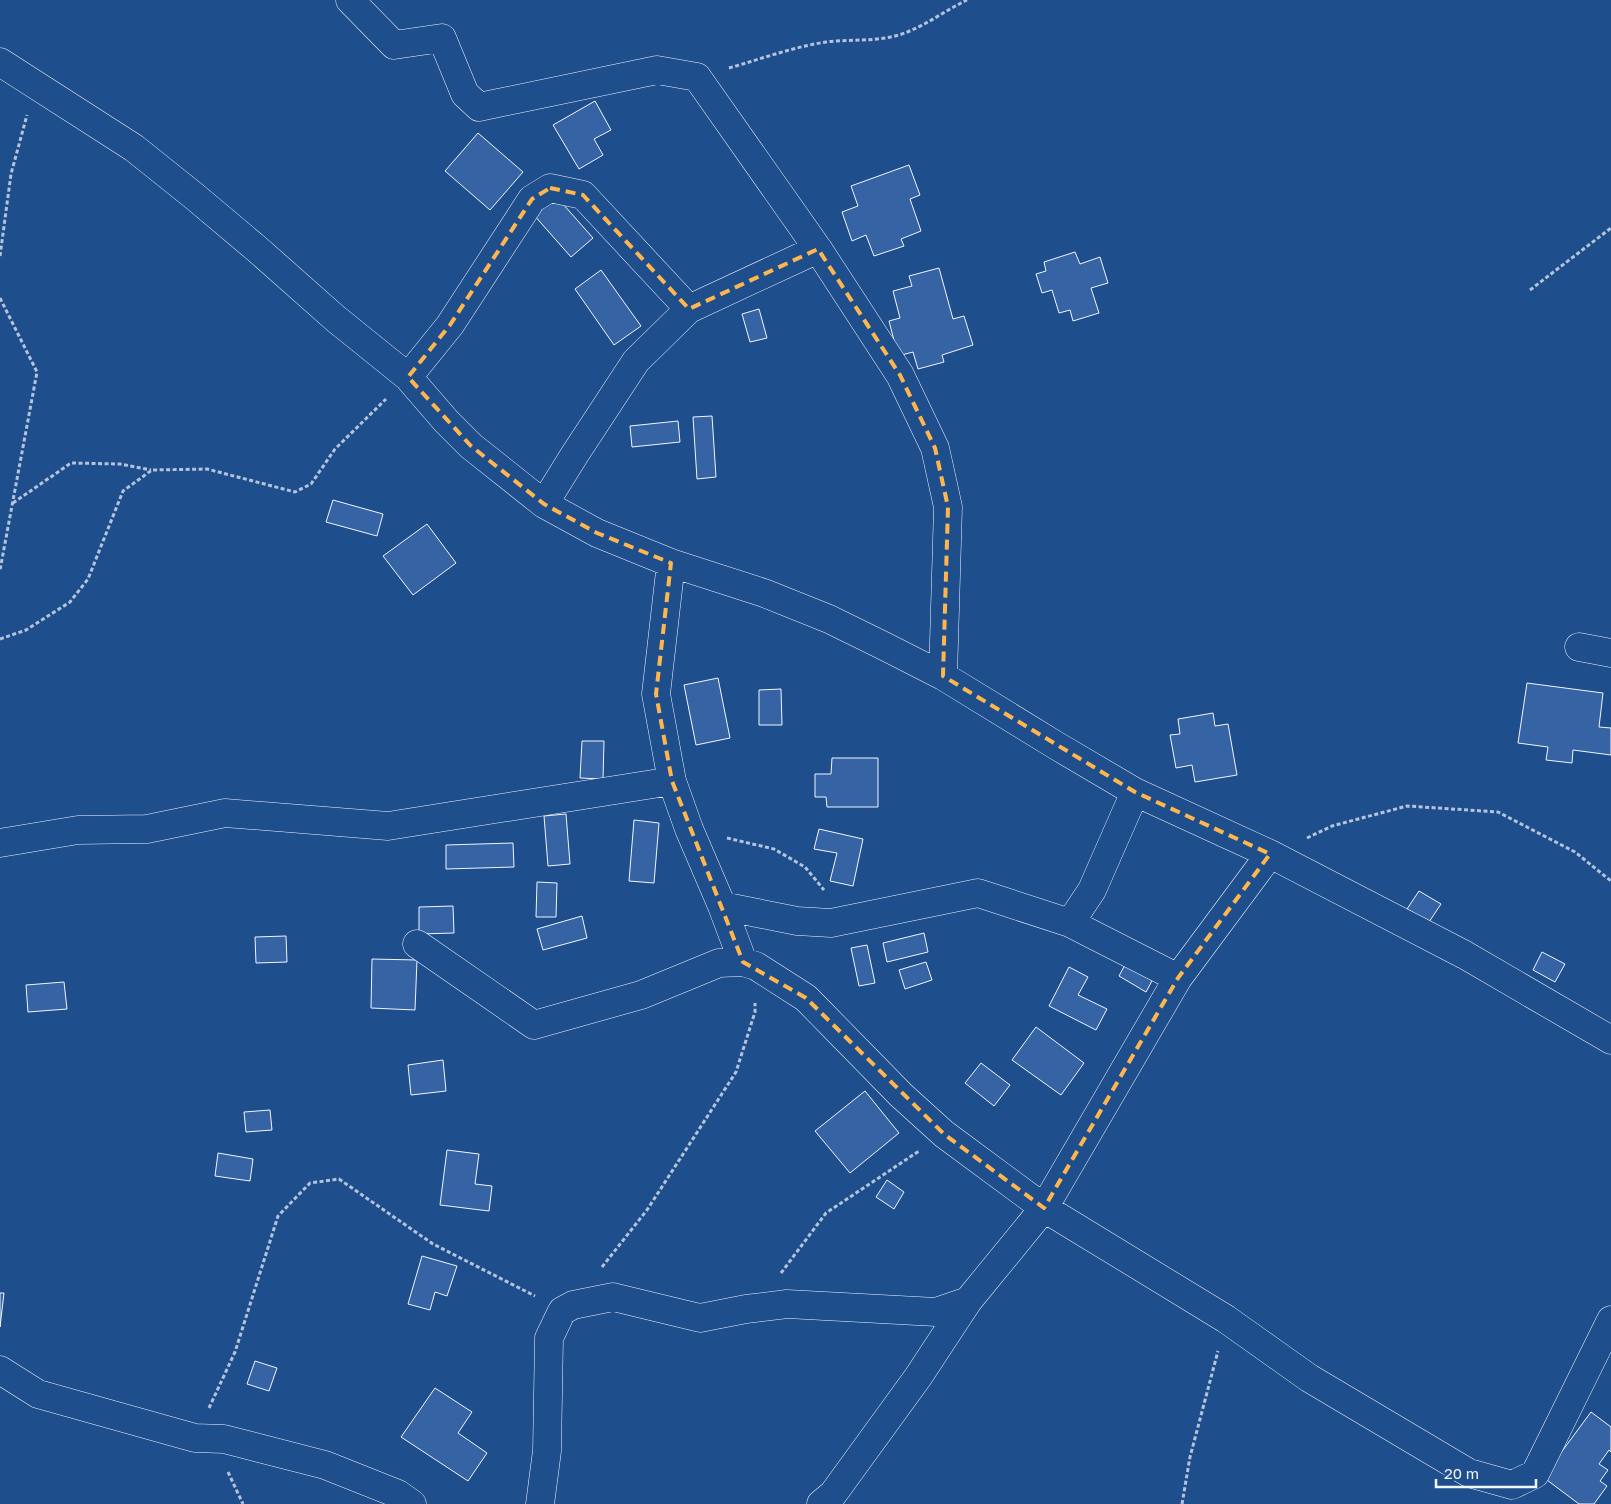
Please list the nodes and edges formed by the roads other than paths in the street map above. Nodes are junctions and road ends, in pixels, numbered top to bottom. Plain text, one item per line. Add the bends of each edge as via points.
1 (350, 0) edge
2 (0, 62) edge
3 (818, 249) junction
4 (689, 309) junction
5 (408, 377) junction
6 (544, 504) junction
7 (671, 563) junction
8 (1579, 647) dead end
9 (1611, 653) edge
10 (943, 676) junction
11 (672, 781) junction
12 (1135, 792) junction
13 (0, 843) edge
14 (1270, 854) junction
15 (722, 906) junction
16 (1070, 923) junction
17 (417, 944) dead end
18 (749, 964) junction
19 (1178, 978) junction
20 (1611, 1040) edge
21 (1044, 1208) junction
22 (968, 1301) junction
23 (1611, 1320) edge
24 (0, 1370) edge
25 (412, 1504) edge
26 (540, 1504) edge
27 (821, 1504) edge

1 - 3 street via 394,45 442,38 465,94 479,107 657,70 697,77
2 - 5 street via 134,148
3 - 4 street
3 - 10 street via 900,375 935,448 948,507
4 - 5 street via 583,195 550,188 532,199 450,325
4 - 6 street via 636,361
5 - 6 street via 471,446
6 - 7 street via 597,533
7 - 10 street via 764,593 829,619
7 - 11 street via 656,694
8 - 9 street
10 - 12 street
11 - 13 street via 388,826 225,813 147,829 78,830
11 - 15 street
12 - 14 street
12 - 16 street via 1092,890
14 - 19 street
14 - 20 street via 1465,955
15 - 16 street via 797,921 831,923 978,893
15 - 18 street
16 - 19 street
17 - 18 street via 534,1025 641,994 719,963
18 - 21 street via 806,998 944,1134
19 - 21 street
21 - 22 street
21 - 23 street via 1226,1319 1309,1378 1469,1473 1512,1484 1535,1474
22 - 26 street via 936,1312 787,1304 700,1318 613,1297 573,1305 562,1311 549,1338 547,1451
22 - 27 street via 918,1377 833,1494
24 - 25 street via 38,1394 195,1438 224,1439 325,1464 398,1494

